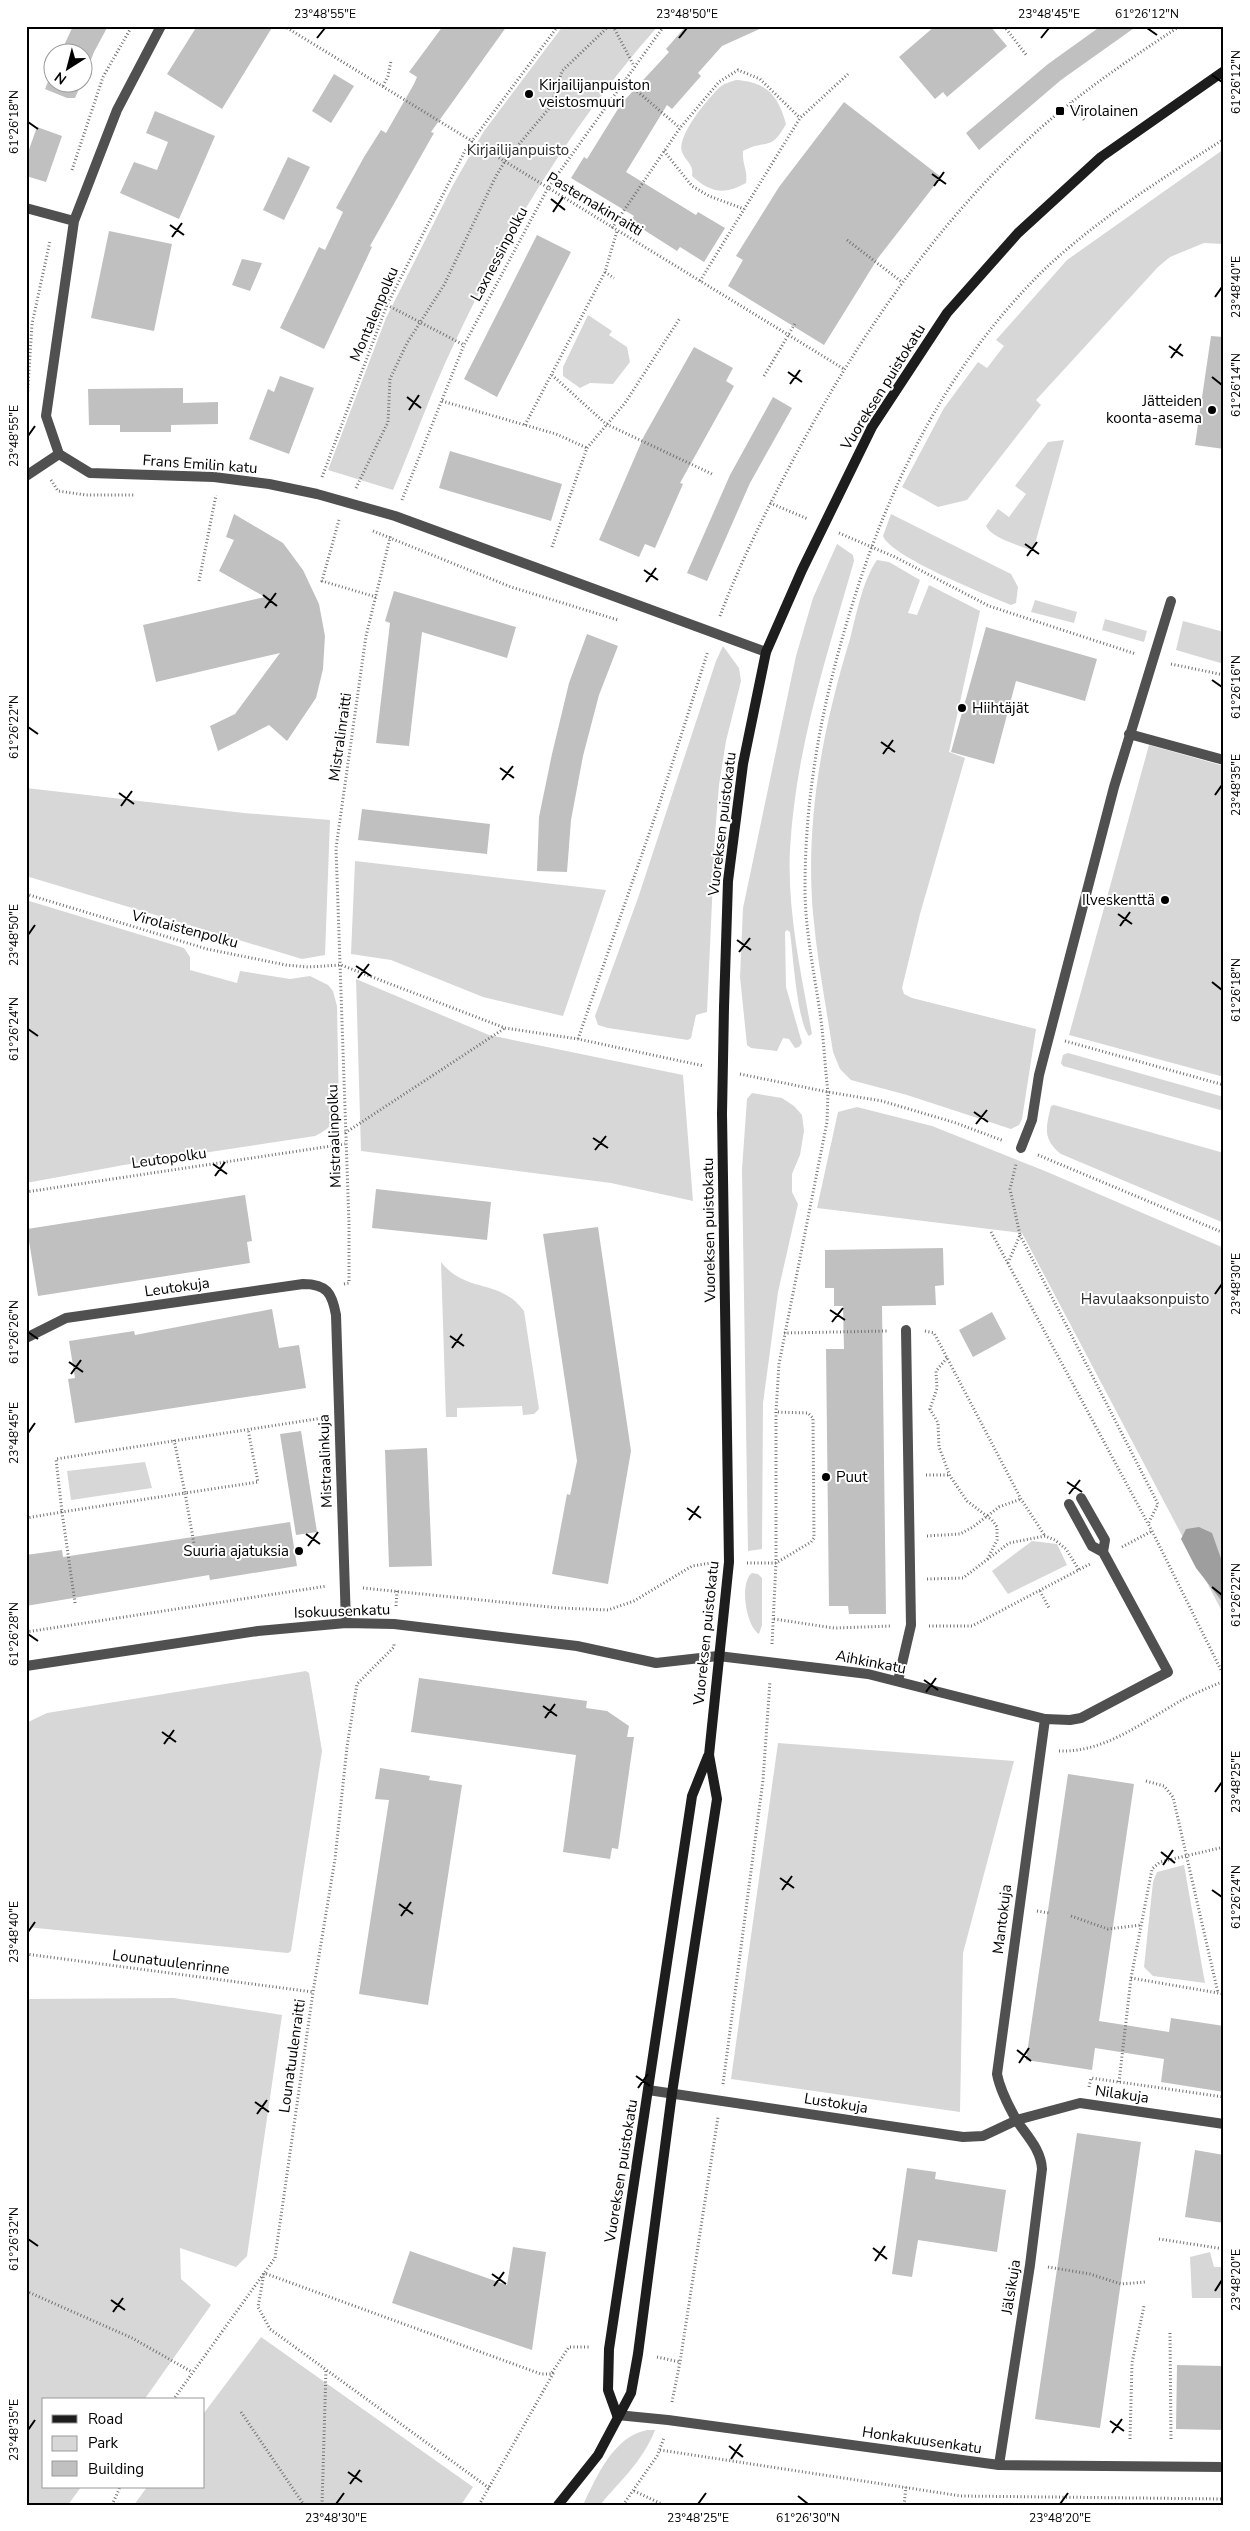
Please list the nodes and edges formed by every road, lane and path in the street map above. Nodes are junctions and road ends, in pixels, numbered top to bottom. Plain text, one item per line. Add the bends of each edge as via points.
1 (161, 26) edge
2 (284, 26) edge
3 (558, 26) edge
4 (609, 26) edge
5 (613, 26) edge
6 (664, 26) edge
7 (1004, 26) edge
8 (1027, 56) dead end
9 (391, 61) dead end
10 (634, 66) junction
11 (1224, 70) edge
12 (848, 74) dead end
13 (624, 80) junction
14 (383, 86) junction
15 (1070, 103) dead end
16 (800, 118) junction
17 (1085, 121) dead end
18 (680, 128) junction
19 (1224, 139) edge
20 (472, 140) junction
21 (664, 151) junction
22 (505, 162) junction
23 (548, 188) junction
24 (26, 208) edge
25 (744, 209) junction
26 (74, 221) junction
27 (612, 228) junction
28 (617, 231) junction
29 (847, 240) dead end
30 (604, 272) junction
31 (614, 278) dead end
32 (700, 281) junction
33 (902, 282) dead end
34 (387, 305) junction
35 (680, 318) dead end
36 (422, 322) junction
37 (796, 322) dead end
38 (788, 334) junction
39 (464, 345) junction
40 (844, 368) dead end
41 (552, 375) junction
42 (764, 376) dead end
43 (442, 401) junction
44 (606, 424) junction
45 (526, 425) junction
46 (587, 448) junction
47 (59, 454) junction
48 (40, 466) junction
49 (712, 474) dead end
50 (26, 476) edge
51 (356, 488) dead end
52 (211, 494) dead end
53 (216, 494) junction
54 (317, 494) junction
55 (135, 495) dead end
56 (225, 495) dead end
57 (395, 516) junction
58 (330, 518) dead end
59 (339, 520) junction
60 (348, 523) dead end
61 (365, 529) dead end
62 (390, 537) junction
63 (552, 547) dead end
64 (870, 547) junction
65 (199, 581) dead end
66 (376, 597) junction
67 (1171, 600) dead end
68 (625, 622) dead end
69 (766, 652) junction
70 (1153, 660) junction
71 (1224, 675) edge
72 (1129, 734) junction
73 (1224, 760) edge
74 (26, 894) edge
75 (341, 965) junction
76 (505, 1028) junction
77 (1050, 1037) junction
78 (712, 1068) dead end
79 (732, 1072) dead end
80 (1224, 1085) edge
81 (828, 1092) junction
82 (344, 1133) junction
83 (345, 1144) junction
84 (1021, 1148) joint
85 (26, 1192) edge
86 (991, 1232) dead end
87 (1020, 1235) junction
88 (1008, 1263) junction
89 (325, 1289) junction
90 (906, 1330) junction
91 (784, 1333) junction
92 (26, 1338) edge
93 (947, 1358) junction
94 (776, 1412) junction
95 (338, 1415) junction
96 (248, 1429) junction
97 (174, 1440) junction
98 (910, 1474) junction
99 (950, 1476) junction
100 (185, 1493) junction
101 (1081, 1498) dead end
102 (1021, 1499) junction
103 (1069, 1504) dead end
104 (62, 1512) junction
105 (987, 1515) junction
106 (26, 1518) edge
107 (1148, 1524) junction
108 (1152, 1531) junction
109 (911, 1536) junction
110 (1045, 1536) junction
111 (194, 1544) dead end
112 (1104, 1554) junction
113 (987, 1560) junction
114 (729, 1562) junction
115 (776, 1563) junction
116 (1079, 1570) junction
117 (911, 1579) junction
118 (344, 1585) junction
119 (1040, 1591) junction
120 (75, 1603) dead end
121 (1049, 1608) dead end
122 (774, 1619) junction
123 (346, 1623) junction
124 (911, 1625) junction
125 (26, 1632) edge
126 (718, 1656) junction
127 (771, 1662) junction
128 (26, 1666) edge
129 (1224, 1676) edge
130 (898, 1681) junction
131 (1224, 1681) edge
132 (357, 1684) dead end
133 (1044, 1719) junction
134 (1041, 1751) junction
135 (709, 1755) junction
136 (1146, 1781) dead end
137 (1224, 1847) edge
138 (1188, 1855) junction
139 (1071, 1916) dead end
140 (1141, 1925) junction
141 (26, 1954) edge
142 (1131, 1978) junction
143 (313, 1992) junction
144 (1218, 1993) junction
145 (1224, 1994) edge
146 (1120, 2082) junction
147 (648, 2090) junction
148 (672, 2093) junction
149 (1224, 2097) edge
150 (721, 2101) junction
151 (1087, 2104) junction
152 (1016, 2120) junction
153 (1224, 2124) edge
154 (1159, 2239) dead end
155 (1224, 2249) edge
156 (1056, 2268) dead end
157 (264, 2273) junction
158 (1145, 2282) dead end
159 (26, 2291) edge
160 (1144, 2306) dead end
161 (1170, 2333) dead end
162 (609, 2349) junction
163 (326, 2370) junction
164 (555, 2370) junction
165 (192, 2372) junction
166 (174, 2398) edge
167 (241, 2412) dead end
168 (617, 2415) junction
169 (668, 2420) junction
170 (1130, 2439) dead end
171 (1171, 2439) dead end
172 (660, 2450) junction
173 (999, 2465) junction
174 (1224, 2467) edge
175 (906, 2487) junction
176 (120, 2488) edge
177 (489, 2488) junction
178 (634, 2491) junction
179 (1224, 2499) edge
180 (112, 2505) edge
181 (304, 2505) edge
182 (322, 2505) edge
183 (480, 2505) edge
184 (558, 2505) edge
185 (623, 2505) edge
186 (664, 2505) edge
187 (904, 2505) edge

1 - 26 street via 116,110
2 - 14 path, Pasternakinraitti
3 - 20 path, Montalenpolku
4 - 22 path via 567,64 551,106
5 - 10 path
6 - 10 path, Laxnessinpolku
7 - 8 path
9 - 14 path
10 - 13 path, Laxnessinpolku
11 - 69 main road, Vuoreksen puistokatu via 1095,163 1018,233 947,313 872,427
12 - 16 path
13 - 18 path
13 - 23 path, Laxnessinpolku
14 - 20 path, Pasternakinraitti
15 - 17 path
16 - 18 path via 760,79 738,70 719,82
16 - 25 path
18 - 21 path
19 - 64 path via 1104,220 1049,266 979,342 924,430 890,497
20 - 22 path, Pasternakinraitti
20 - 34 path, Montalenpolku
21 - 25 path via 692,186
21 - 27 path
22 - 23 path, Pasternakinraitti
22 - 36 path via 444,286
23 - 27 path, Pasternakinraitti
23 - 39 path, Laxnessinpolku
24 - 26 street
25 - 32 path
26 - 47 street via 46,416
27 - 28 path, Pasternakinraitti
28 - 30 path
28 - 32 path, Pasternakinraitti
29 - 33 path
30 - 31 path
30 - 41 path
32 - 38 path, Pasternakinraitti
34 - 36 path
34 - 54 path, Montalenpolku
35 - 44 path via 625,403
36 - 39 path
36 - 51 path via 407,343 390,379 388,422
37 - 38 path
38 - 40 path, Pasternakinraitti
38 - 42 path
39 - 43 path, Laxnessinpolku
41 - 44 path
41 - 45 path
43 - 45 path
43 - 57 path, Laxnessinpolku
44 - 46 path
44 - 49 path
45 - 46 path
46 - 63 path
47 - 48 street
47 - 54 street, Frans Emilin katu via 90,473 214,477
48 - 50 street
48 - 55 path via 58,491 86,496
52 - 53 path
53 - 56 path
53 - 65 path
54 - 57 street, Frans Emilin katu
57 - 62 path, Mistralinraitti
57 - 69 street, Frans Emilin katu
58 - 59 path
59 - 60 path
59 - 66 path via 322,581
61 - 62 path
62 - 66 path, Mistralinraitti
62 - 68 path via 512,587
64 - 70 path via 989,606
64 - 81 path via 825,699 806,817 805,891
66 - 75 path, Mistralinraitti via 366,636 336,848
67 - 70 street
69 - 114 main road, Vuoreksen puistokatu, bridge via 743,764 728,882 722,1114
70 - 71 path
70 - 72 street
72 - 73 street
72 - 77 street
74 - 75 path, Virolaistenpolku via 206,949 286,965
75 - 76 path
75 - 82 path, Mistraalinpolku
76 - 78 path
76 - 82 path
77 - 80 path
77 - 84 street via 1038,1080 1032,1120
79 - 81 path
81 - 91 path via 820,1164
82 - 83 path, Mistraalinpolku
83 - 85 path, Leutopolku
83 - 89 path, Mistraalinpolku via 349,1283
84 - 87 path via 1010,1189
86 - 88 path
87 - 88 path
87 - 107 path via 1158,1504
88 - 107 path
89 - 92 street, Leutokuja via 317,1284 303,1284 66,1318
89 - 95 street, Mistraalinkuja via 333,1298 336,1315
90 - 91 path
90 - 93 path via 932,1331
90 - 98 street
91 - 94 path
93 - 99 path via 936,1371 937,1388 930,1409 938,1423 939,1447
93 - 102 path
94 - 115 path
94 - 115 path via 808,1413 813,1418 814,1538
95 - 96 path
95 - 118 street, Mistraalinkuja
96 - 97 path
96 - 100 path via 258,1482
97 - 100 path
97 - 104 path via 56,1459
98 - 99 path
98 - 109 street
99 - 105 path via 967,1501
100 - 104 path
100 - 111 path
101 - 112 street via 1105,1540
102 - 105 path
102 - 110 path
103 - 112 street via 1092,1546
104 - 106 path
104 - 120 path
105 - 109 path via 960,1534
105 - 113 path via 999,1531
107 - 108 path
108 - 112 path
108 - 129 path
109 - 117 street
110 - 113 path via 1009,1542
110 - 116 path via 1066,1549
112 - 116 path
112 - 133 street, Aihkinkatu via 1168,1672 1081,1718
113 - 117 path via 962,1578
114 - 115 path
114 - 118 path via 692,1566 634,1602 608,1610 560,1608
114 - 126 main road, Vuoreksen puistokatu
115 - 122 path
116 - 119 path
117 - 124 street
118 - 123 street, Mistraalinkuja
118 - 125 path
119 - 121 path
119 - 124 path via 972,1626
122 - 124 path via 839,1628
122 - 127 path
123 - 126 street, Isokuusenkatu via 394,1624 577,1646 656,1663
123 - 128 street, Isokuusenkatu via 258,1630
124 - 130 street
126 - 127 street, Aihkinkatu
126 - 135 main road, Vuoreksen puistokatu
127 - 130 street, Aihkinkatu
127 - 150 path via 763,1780
130 - 133 street, Aihkinkatu
131 - 134 path via 1088,1750
132 - 143 path, Lounatuulenraitti via 335,1859
133 - 134 street, Mantokuja
134 - 152 street, Mantokuja via 997,2074
135 - 147 main road, Vuoreksen puistokatu via 692,1796
135 - 148 main road, Vuoreksen puistokatu via 717,1799
136 - 138 path via 1164,1786 1173,1797
137 - 138 path
138 - 140 path via 1160,1862 1152,1869
138 - 144 path
139 - 140 path via 1108,1929
140 - 142 path
141 - 143 path, Lounatuulenrinne
142 - 144 path
142 - 146 path
143 - 157 path, Lounatuulenraitti via 275,2258
144 - 145 path
146 - 149 path
146 - 151 path via 1091,2078
147 - 148 street, Lustokuja
147 - 162 main road, Vuoreksen puistokatu
148 - 150 street, Lustokuja
148 - 168 main road, Vuoreksen puistokatu via 638,2354 631,2393
150 - 152 street, Lustokuja via 963,2137 983,2136
150 - 169 path
151 - 152 street, Nilakuja via 1063,2106
151 - 153 street, Nilakuja
152 - 173 street, Jälsikuja via 1039,2155 1042,2182
154 - 155 path
156 - 158 path via 1090,2274 1116,2284
157 - 163 path via 258,2295 263,2319 270,2329
157 - 164 path via 541,2374 547,2375
157 - 165 path, Lounatuulenraitti
159 - 165 path via 119,2332
160 - 170 path via 1132,2363
161 - 171 path
162 - 164 path via 569,2347
162 - 168 main road, Vuoreksen puistokatu via 608,2390
163 - 177 path
163 - 182 path
164 - 177 path
165 - 166 path, Lounatuulenraitti
167 - 181 path
168 - 169 street, Honkakuusenkatu
168 - 184 main road, Vuoreksen puistokatu via 598,2455
169 - 172 path
169 - 173 street, Honkakuusenkatu
172 - 175 path
172 - 178 path
173 - 174 street, Honkakuusenkatu
175 - 179 path via 961,2496
175 - 187 path
176 - 180 path
177 - 183 path
178 - 185 path
178 - 186 path

